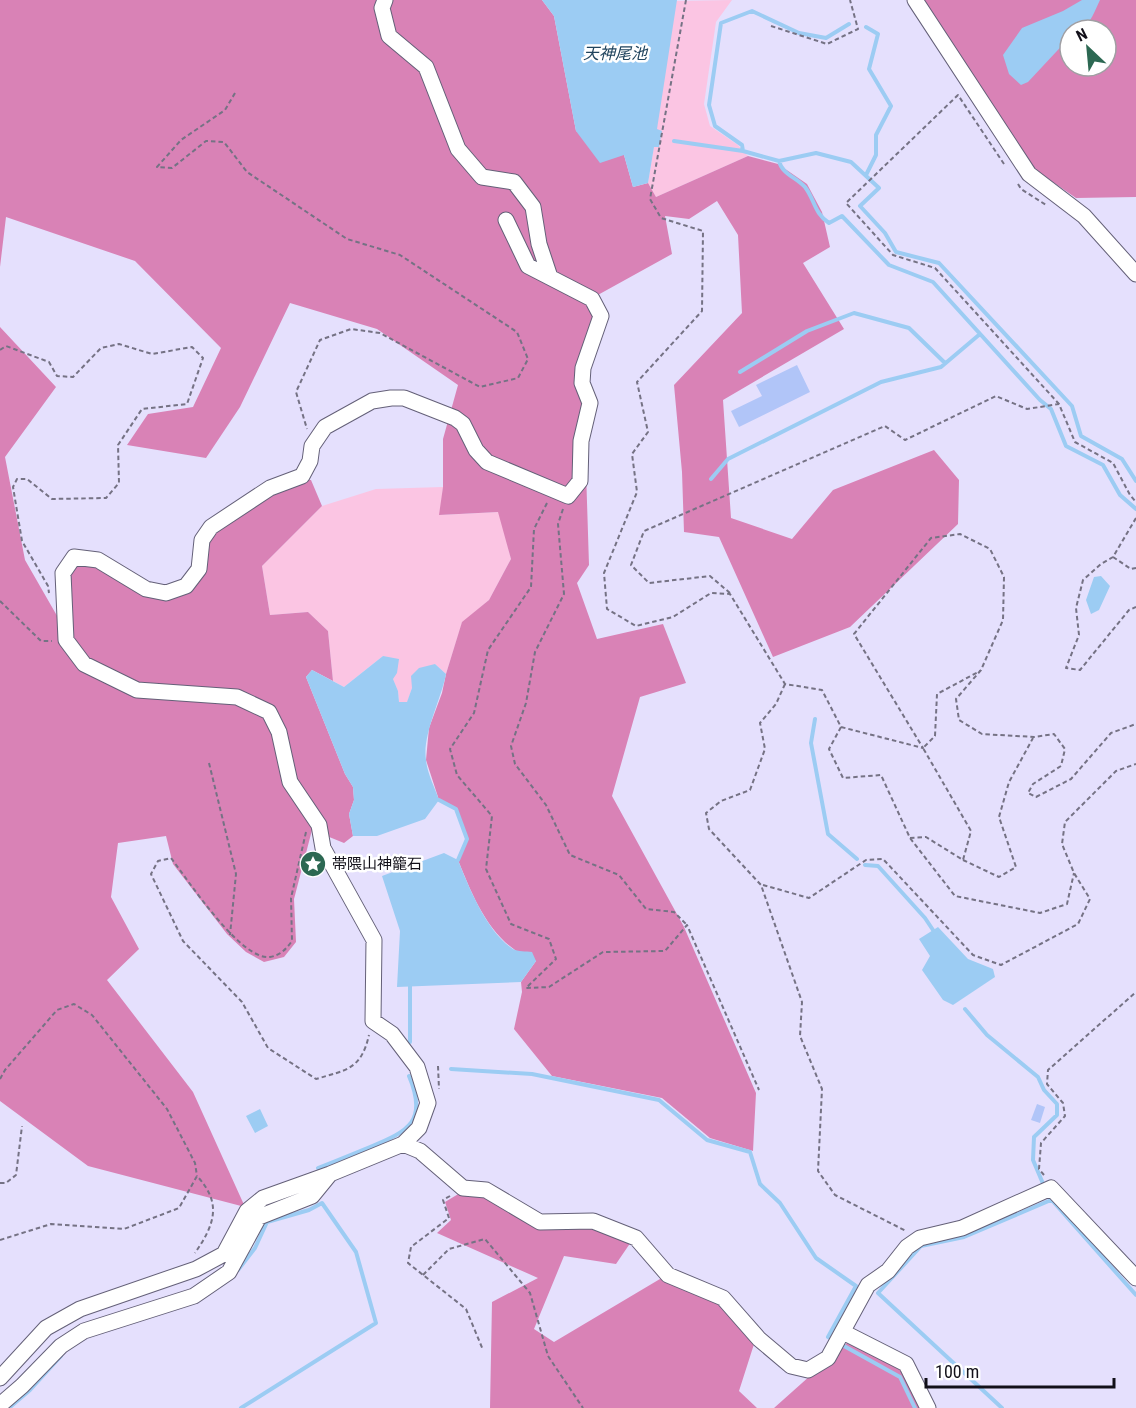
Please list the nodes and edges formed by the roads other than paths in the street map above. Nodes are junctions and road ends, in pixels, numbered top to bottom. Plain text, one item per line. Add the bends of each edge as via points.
1 (385, 0) edge
2 (915, 0) edge
3 (506, 219) dead end
4 (1136, 274) edge
5 (550, 277) junction
6 (404, 1144) junction
7 (330, 1174) junction
8 (1136, 1278) edge
9 (843, 1332) junction
10 (0, 1378) edge
11 (0, 1405) edge
12 (928, 1408) edge

1 - 5 street via 382,9 389,36 426,67 458,148 482,177 514,182 532,207
2 - 4 street via 1029,174 1084,216
3 - 5 street via 528,266
5 - 6 street via 592,298 601,315 583,368 582,383 590,403 581,441 580,481 567,496 487,462 455,418 404,398 391,398 372,401 325,427 312,446 302,476 270,488 211,527 201,540 199,569 186,586 166,593 146,589 98,560 74,557 63,573 66,640 84,664 137,690 237,697 268,712 279,732 290,782 319,825 323,848 374,940 373,1021 392,1034 417,1067 428,1103 419,1128
6 - 7 street
6 - 9 street via 420,1151 463,1188 486,1190 540,1221 593,1221 636,1238 668,1275 723,1298 759,1339 791,1366 808,1370 828,1358
7 - 10 street via 263,1198 247,1211 224,1254 196,1269 80,1309 46,1328
7 - 11 street via 312,1196 259,1217 229,1272 194,1296 84,1331 62,1346
8 - 9 street via 1047,1190 962,1228 920,1238 907,1247 888,1271 868,1285
9 - 12 street via 906,1364

